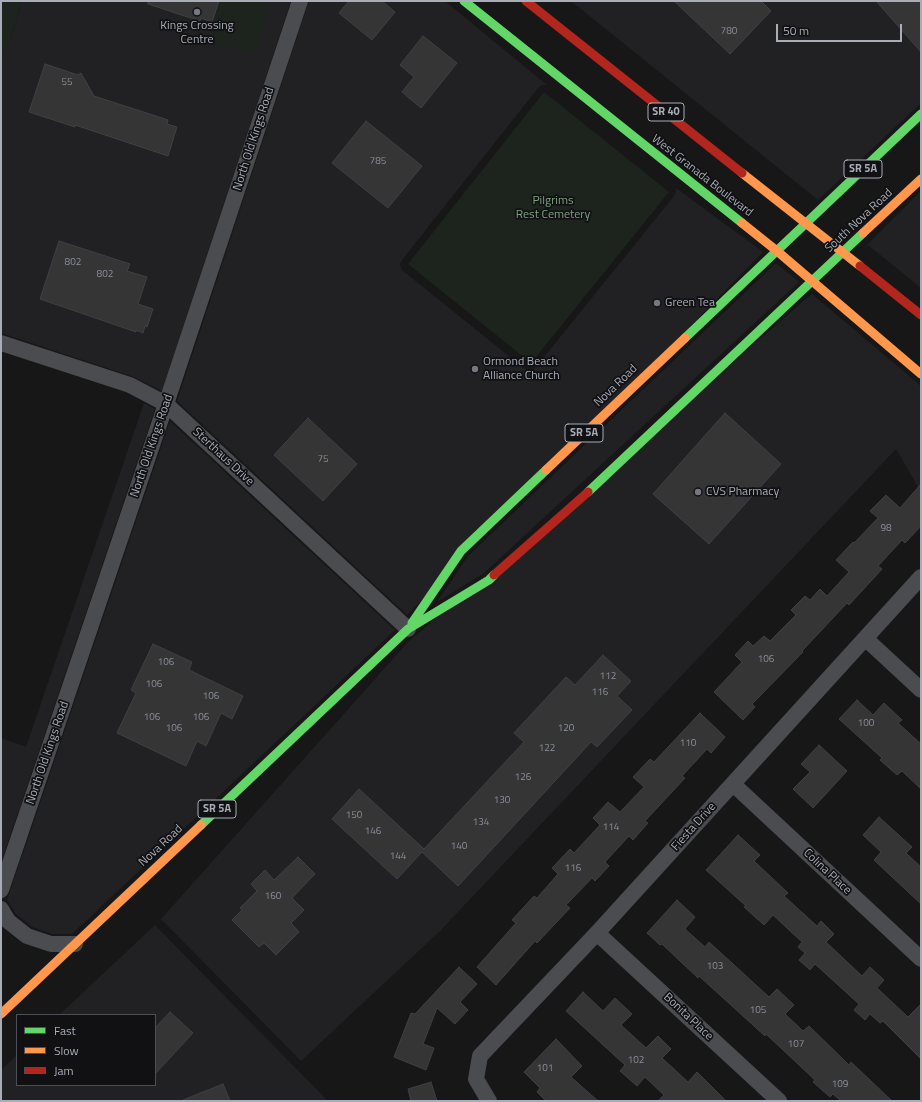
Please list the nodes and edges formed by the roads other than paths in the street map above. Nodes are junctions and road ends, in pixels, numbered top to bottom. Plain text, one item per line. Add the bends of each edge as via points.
1 (300, 1) edge
2 (464, 1) edge
3 (526, 1) edge
4 (921, 114) edge
5 (921, 179) edge
6 (805, 224) junction
7 (777, 251) junction
8 (843, 253) junction
9 (812, 281) junction
10 (921, 316) edge
11 (1, 343) edge
12 (921, 374) edge
13 (166, 404) junction
14 (921, 578) edge
15 (408, 629) junction
16 (866, 639) junction
17 (921, 690) edge
18 (733, 784) junction
19 (1, 890) edge
20 (1, 909) edge
21 (597, 933) junction
22 (75, 944) junction
23 (921, 959) edge
24 (3, 1006) edge
25 (489, 1101) edge
26 (779, 1101) edge

1 - 13 street, North Old Kings Road
2 - 7 main road, West Granada Boulevard
3 - 6 main road, SR 40
4 - 6 main road, SR 5A
5 - 8 main road, South Nova Road / SR 5A
6 - 7 main road, Nova Road / SR 5A
6 - 8 main road, SR 40
7 - 9 main road, West Granada Boulevard
7 - 15 main road, Nova Road / SR 5A via 461,551
8 - 9 main road, South Nova Road / SR 5A
8 - 10 main road, SR 40
9 - 12 main road, West Granada Boulevard
9 - 15 main road, Nova Road / SR 5A via 599,482 489,580
11 - 13 street, Sterthaus Drive via 130,386
13 - 15 street, Sterthaus Drive
13 - 19 street, North Old Kings Road
14 - 16 street, Fiesta Drive
15 - 22 main road, Nova Road / SR 5A
16 - 17 street
16 - 18 street, Fiesta Drive
18 - 21 street, Fiesta Drive
18 - 23 street, Colina Place
20 - 22 street via 8,921 27,936 50,944
21 - 25 street, Fiesta Drive via 480,1056 476,1079
21 - 26 street, Bonita Place
22 - 24 main road, Nova Road / SR 5A

